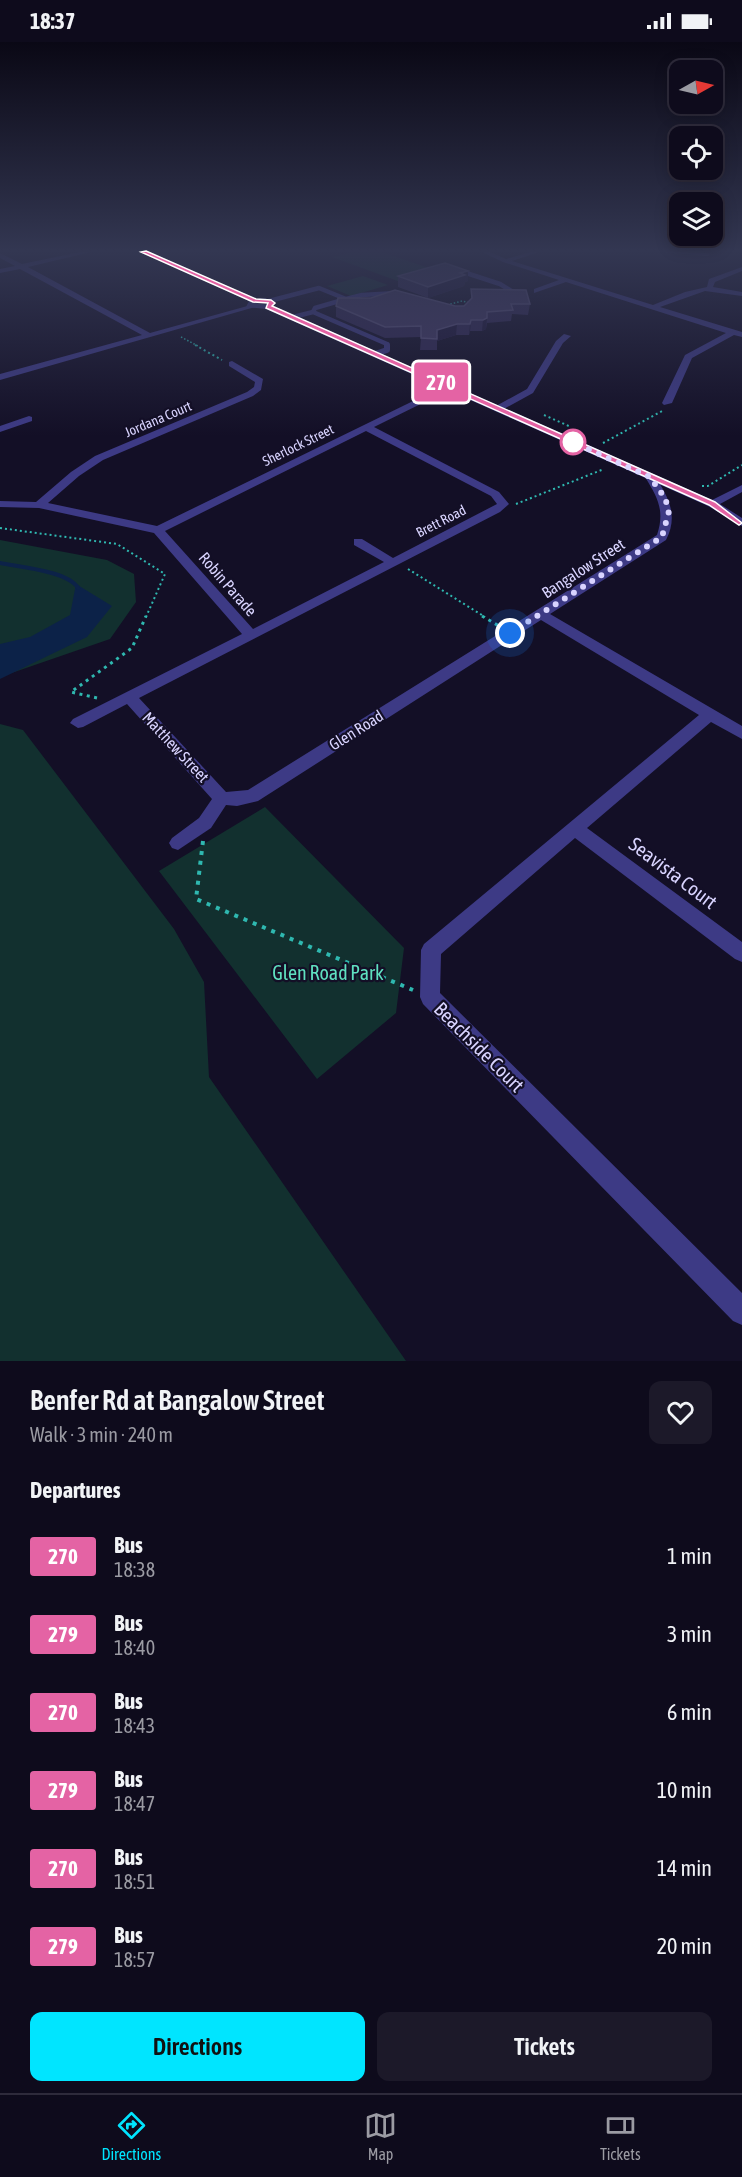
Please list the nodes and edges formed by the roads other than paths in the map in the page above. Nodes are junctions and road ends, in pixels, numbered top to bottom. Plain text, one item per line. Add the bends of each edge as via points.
1 (109, 314) edge
2 (221, 314) edge
3 (287, 314) edge
4 (307, 314) edge
5 (317, 314) edge
6 (674, 314) edge
7 (294, 317) junction
8 (738, 334) edge
9 (148, 335) junction
10 (567, 336) dead end
11 (375, 354) junction
12 (232, 364) road end
13 (0, 377) edge
14 (450, 386) junction
15 (668, 403) road end
16 (499, 408) junction
17 (29, 419) dead end
18 (367, 428) junction
19 (0, 429) edge
20 (650, 477) junction
21 (742, 480) edge
22 (737, 490) edge
23 (0, 504) edge
24 (712, 504) junction
25 (39, 505) junction
26 (742, 523) edge
27 (158, 530) junction
28 (358, 543) dead end
29 (392, 562) junction
30 (541, 614) junction
31 (250, 635) junction
32 (129, 697) junction
33 (709, 715) junction
34 (78, 723) dead end
35 (742, 733) edge
36 (222, 798) junction
37 (576, 829) junction
38 (178, 843) dead end
39 (742, 953) edge
40 (742, 1312) edge

1 - 9 street
2 - 9 street
3 - 7 street
4 - 7 lane
5 - 11 lane via 387,344 387,350
6 - 8 street
7 - 11 street
8 - 15 street via 688,357
9 - 13 street
10 - 16 street via 560,341 530,391
11 - 14 street
12 - 25 street, Jordana Court via 260,381 258,388 99,458
14 - 16 street
14 - 18 street, Sherlock Street
16 - 20 street
17 - 19 street
18 - 27 street, Sherlock Street
18 - 29 street, Brett Road via 495,494 503,504
20 - 24 street
20 - 30 street, Bangalow Street via 669,511 662,537
21 - 22 street
22 - 24 street
23 - 25 street
24 - 26 street
25 - 27 street
27 - 31 street, Robin Parade
28 - 29 street
29 - 31 street, Brett Road
30 - 33 street, Bangalow Street
30 - 36 street, Glen Road via 252,796
31 - 32 street, Robin Parade
32 - 34 street, Robin Parade
32 - 36 street, Matthew Street
33 - 35 street, Bangalow Street
33 - 37 street, Beachside Court
36 - 38 street via 205,823
37 - 39 street, Seavista Court
37 - 40 street, Beachside Court via 431,950 429,997

